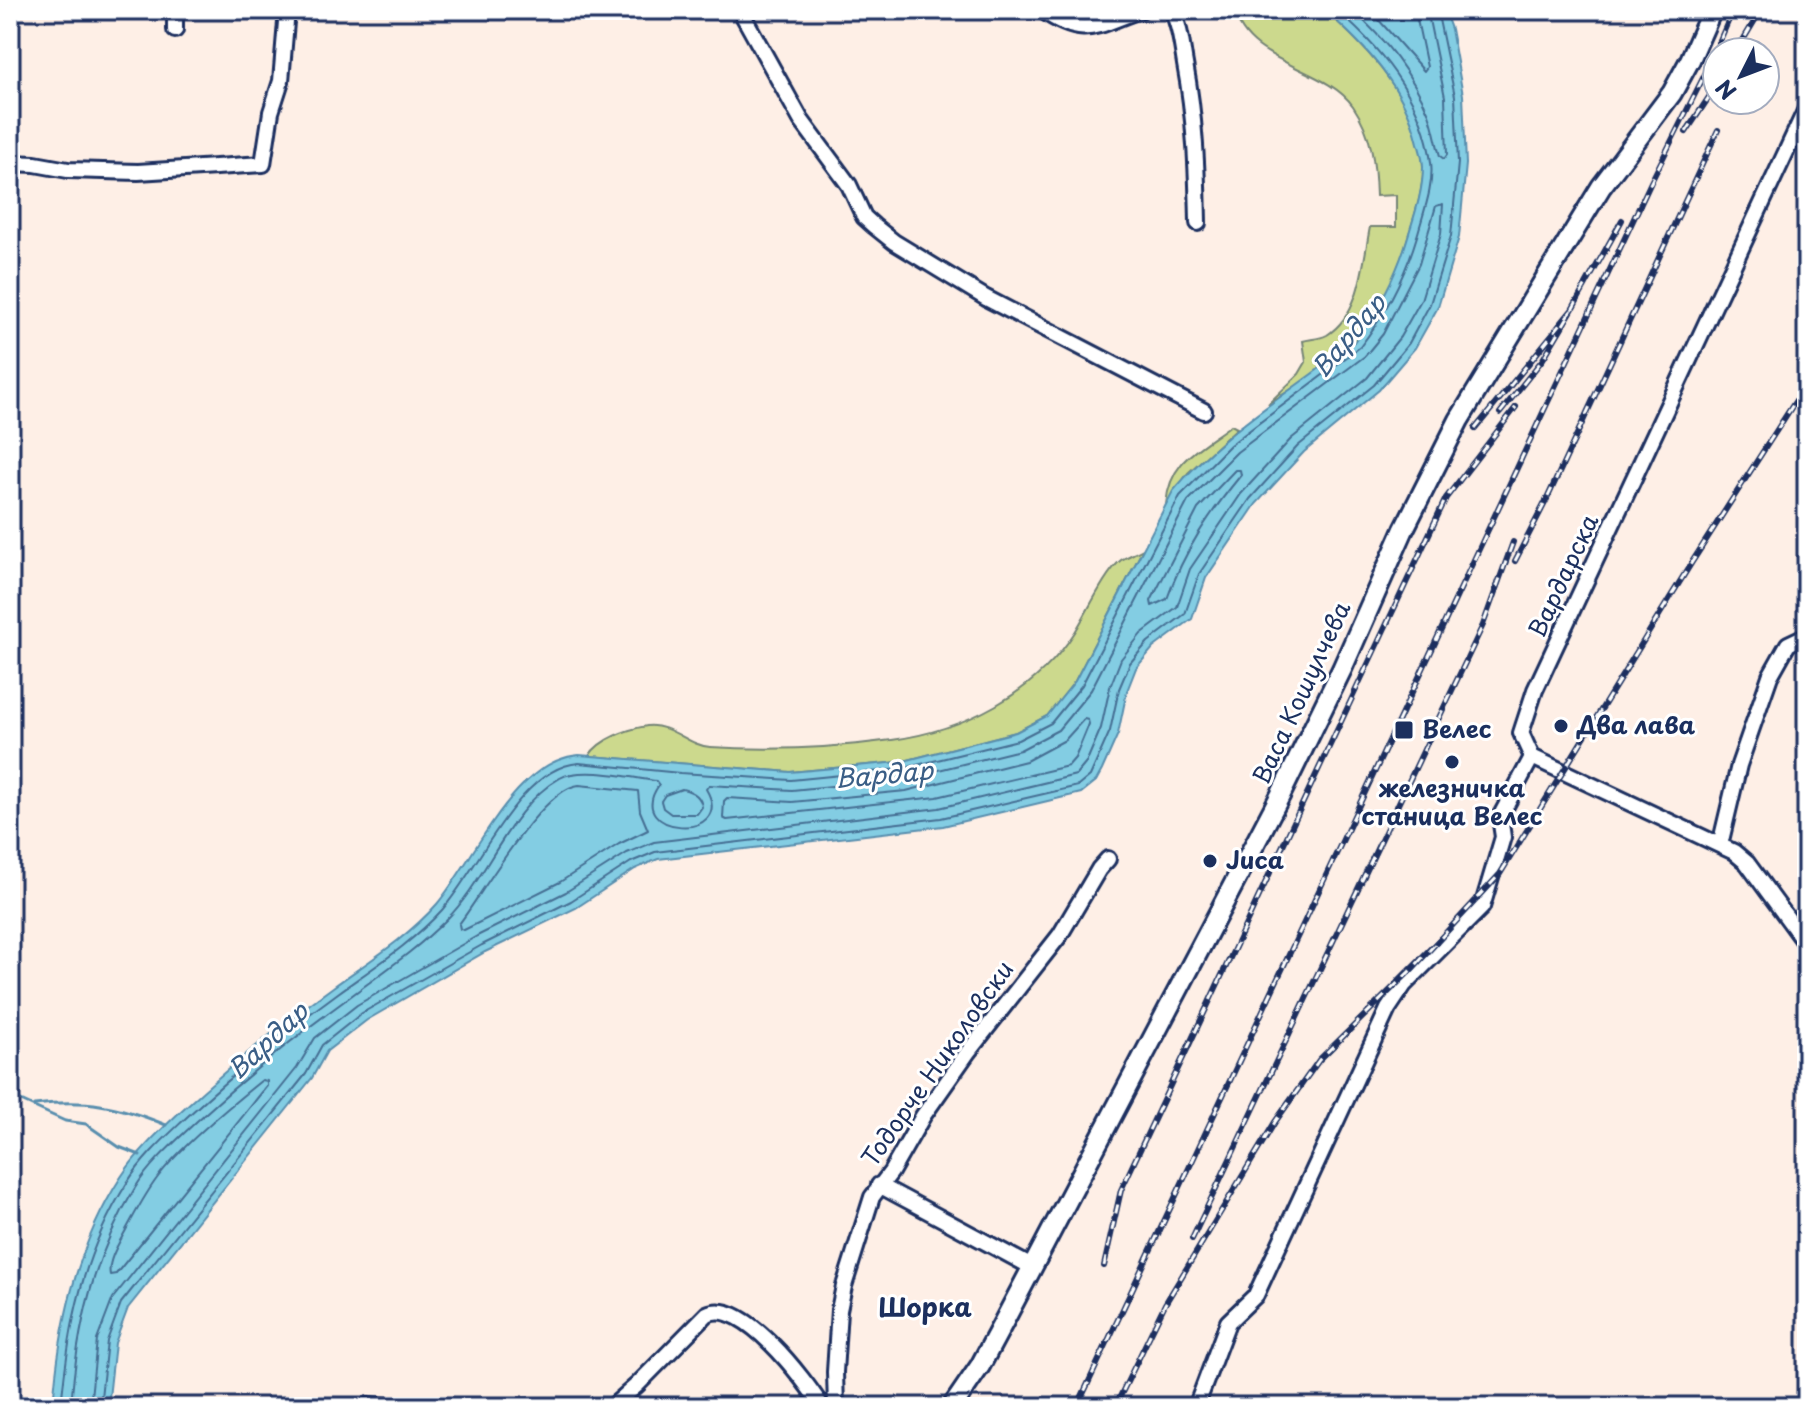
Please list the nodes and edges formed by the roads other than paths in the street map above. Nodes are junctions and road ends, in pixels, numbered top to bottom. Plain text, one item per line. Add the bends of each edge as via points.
1 (175, 10) edge
2 (287, 10) edge
3 (740, 10) edge
4 (1042, 10) edge
5 (1141, 10) edge
6 (1172, 10) edge
7 (1712, 10) edge
8 (175, 30) dead end
9 (1807, 107) edge
10 (10, 163) edge
11 (1198, 223) dead end
12 (1204, 411) dead end
13 (1807, 635) edge
14 (1532, 757) junction
15 (1720, 845) junction
16 (1108, 859) dead end
17 (1807, 945) edge
18 (879, 1185) junction
19 (1032, 1267) junction
20 (370, 1405) dead end
21 (406, 1407) edge
22 (612, 1407) edge
23 (822, 1407) edge
24 (836, 1407) edge
25 (952, 1407) edge
26 (1196, 1407) edge

1 - 8 street
2 - 10 street via 281,81 263,164 138,172
3 - 12 street via 794,108 874,226 972,290
4 - 5 street via 1066,24 1094,29
6 - 11 street via 1197,149
7 - 19 main road, Васа Кошулчева via 1672,93 1601,187 1459,420 1280,796
9 - 14 street, Вардарска via 1535,690 1521,733
13 - 15 street via 1788,644 1770,676 1739,765
14 - 15 street
14 - 26 street via 1500,817 1503,837 1482,907 1404,985 1388,1009 1256,1295 1228,1322
15 - 17 street via 1747,863
16 - 18 street, Тодорче Николовски via 1060,935 968,1052
18 - 19 street
18 - 24 street, Тодорче Николовски via 844,1286 836,1345
19 - 25 main road, Васа Кошулчева
20 - 21 street
22 - 23 street via 707,1314 722,1310 772,1344

